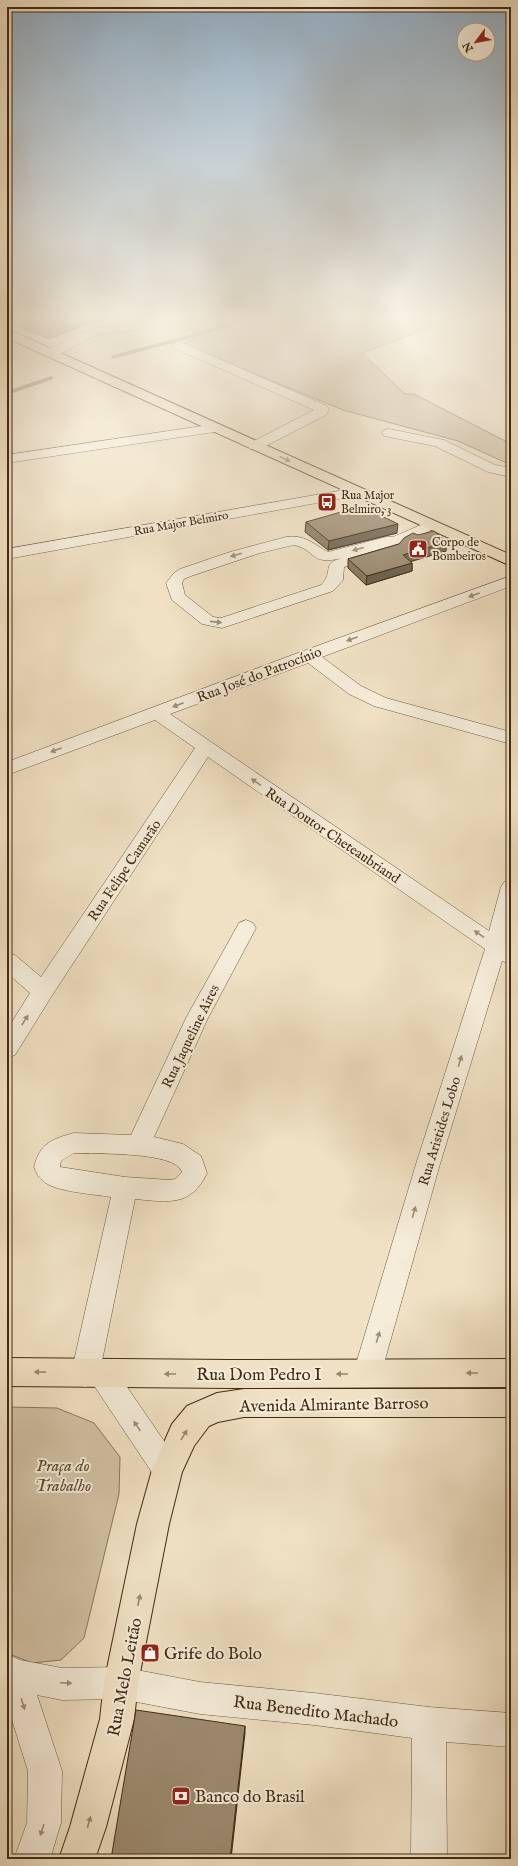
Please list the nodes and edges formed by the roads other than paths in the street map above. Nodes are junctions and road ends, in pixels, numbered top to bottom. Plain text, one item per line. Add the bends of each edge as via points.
1 (159, 402) edge
2 (306, 402) edge
3 (216, 428) junction
4 (388, 433) dead end
5 (255, 446) junction
6 (7, 459) edge
7 (511, 473) edge
8 (356, 492) junction
9 (430, 525) junction
10 (396, 542) junction
11 (7, 554) edge
12 (511, 561) edge
13 (511, 581) edge
14 (309, 655) junction
15 (156, 713) junction
16 (511, 738) edge
17 (205, 748) junction
18 (7, 769) edge
19 (511, 887) edge
20 (246, 928) dead end
21 (503, 951) edge
22 (7, 961) edge
23 (43, 991) junction
24 (7, 1049) edge
25 (138, 1145) junction
26 (124, 1188) junction
27 (7, 1372) edge
28 (511, 1373) edge
29 (93, 1374) junction
30 (367, 1374) junction
31 (511, 1403) edge
32 (167, 1470) junction
33 (10, 1673) edge
34 (121, 1683) junction
35 (429, 1724) junction
36 (511, 1730) edge
37 (32, 1859) edge
38 (77, 1859) edge
39 (429, 1859) edge

1 - 3 main road
2 - 5 street via 322,409 321,412
3 - 5 main road
3 - 6 street
4 - 7 street via 439,443 493,469
5 -> 8 main road
8 - 9 main road
8 - 11 street, Rua Major Belmiro
9 - 10 street
9 - 12 main road
10 -> 10 street via 327,556 319,555 295,540 228,558 180,575 174,583 178,597 208,621 222,623 327,588 335,580 337,564 393,548
13 -> 14 street, Rua José do Patrocínio
14 -> 15 street, Rua José do Patrocínio
14 - 16 street via 355,690 380,702
15 - 17 street, Rua Doutor Cheteaubriand
15 -> 18 street, Rua José do Patrocínio
21 -> 17 street, Rua Doutor Cheteaubriand
17 - 23 street, Rua Felipe Camarão
19 - 21 street, Rua Aristides Lobo
20 - 25 street, Rua Jaqueline Aires via 197,1018
30 -> 21 street, Rua Aristides Lobo via 428,1164
22 - 23 street
24 -> 23 street, Rua Felipe Camarão
25 - 26 street via 174,1151 192,1163 195,1173 183,1187 170,1191
25 - 26 street via 74,1143 60,1147 51,1153 47,1160 46,1167 51,1174 59,1178
26 - 29 street
29 -> 27 main road, Rua Dom Pedro I
28 -> 30 main road, Rua Dom Pedro I
30 -> 29 main road, Rua Dom Pedro I
32 -> 29 street
32 -> 31 main road, Avenida Almirante Barroso via 183,1435 198,1416 244,1403
34 -> 32 main road, Rua Melo Leitão via 153,1524
33 -> 34 street, Rua Benedito Machado via 62,1684
33 -> 37 street via 44,1771 44,1823
34 - 35 street, Rua Benedito Machado via 200,1698
38 -> 34 main road, Rua Melo Leitão via 117,1719
35 - 36 street, Rua Benedito Machado
35 - 39 street

